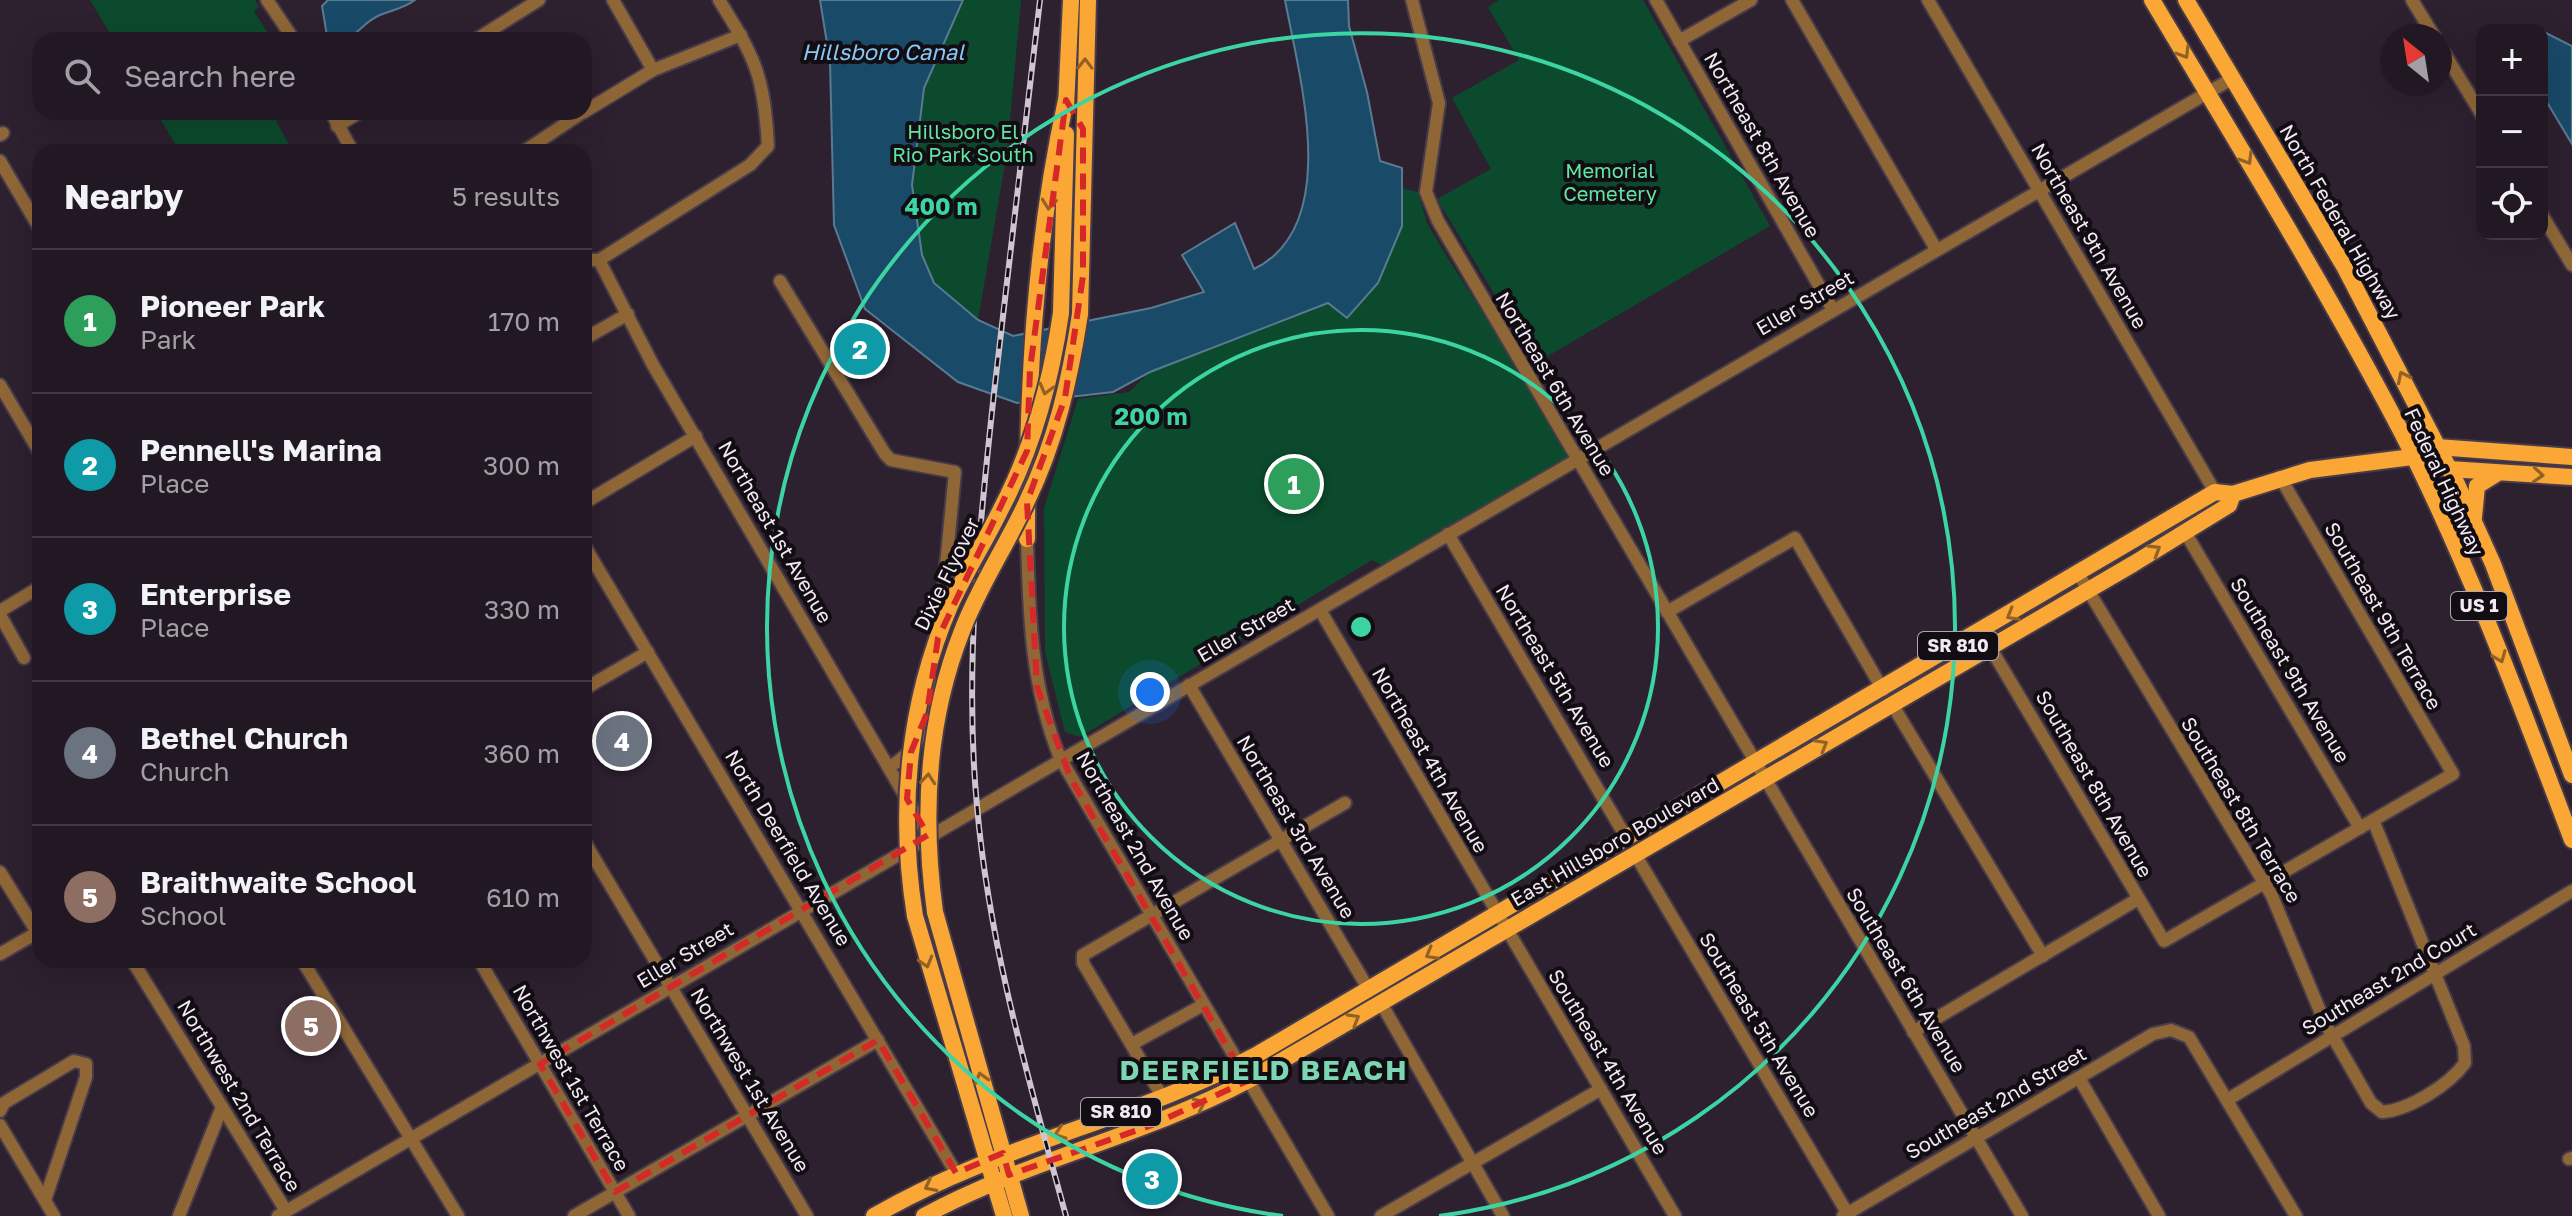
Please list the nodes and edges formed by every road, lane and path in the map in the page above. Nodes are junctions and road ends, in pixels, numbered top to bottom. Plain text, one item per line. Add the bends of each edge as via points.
1 (267, 0) edge
2 (539, 0) edge
3 (613, 0) edge
4 (719, 0) edge
5 (1071, 0) edge
6 (1088, 0) edge
7 (1412, 0) edge
8 (1656, 0) edge
9 (1751, 0) edge
10 (1792, 0) edge
11 (1928, 0) edge
12 (2152, 0) edge
13 (2186, 0) edge
14 (2412, 0) edge
15 (2427, 24) edge
16 (289, 32) edge
17 (488, 32) edge
18 (741, 35) junction
19 (1679, 41) junction
20 (2452, 66) edge
21 (653, 70) junction
22 (2233, 78) junction
23 (2207, 92) junction
24 (1066, 100) junction
25 (2476, 105) edge
26 (592, 107) edge
27 (334, 120) edge
28 (347, 120) edge
29 (572, 120) edge
30 (337, 126) junction
31 (1083, 129) junction
32 (348, 144) edge
33 (535, 144) edge
34 (0, 161) edge
35 (2038, 190) junction
36 (32, 215) edge
37 (2548, 225) edge
38 (1936, 249) junction
39 (592, 260) edge
40 (599, 260) junction
41 (2572, 265) edge
42 (780, 281) dead end
43 (1833, 310) junction
44 (628, 314) junction
45 (592, 334) edge
46 (0, 385) edge
47 (696, 436) junction
48 (32, 439) edge
49 (2437, 447) junction
50 (2412, 457) junction
51 (2572, 457) edge
52 (1576, 459) junction
53 (2449, 469) junction
54 (2499, 472) junction
55 (2280, 477) junction
56 (2572, 477) edge
57 (2215, 492) junction
58 (2233, 494) junction
59 (592, 498) edge
60 (2474, 519) junction
61 (2185, 532) junction
62 (1448, 534) junction
63 (1027, 539) joint
64 (592, 558) edge
65 (2083, 583) junction
66 (32, 592) edge
67 (1320, 610) junction
68 (1667, 612) junction
69 (0, 613) edge
70 (1990, 647) junction
71 (648, 652) junction
72 (24, 658) dead end
73 (1935, 660) junction
74 (592, 684) edge
75 (1189, 685) junction
76 (1925, 685) junction
77 (1888, 697) junction
78 (1060, 758) junction
79 (889, 767) junction
80 (1760, 772) junction
81 (2572, 775) edge
82 (1345, 803) dead end
83 (2373, 820) junction
84 (2360, 828) junction
85 (928, 835) junction
86 (1280, 840) junction
87 (2572, 840) edge
88 (1631, 847) junction
89 (592, 854) edge
90 (0, 872) edge
91 (2262, 886) junction
92 (2572, 891) edge
93 (2138, 899) junction
94 (801, 910) junction
95 (1150, 914) junction
96 (1502, 922) junction
97 (32, 923) edge
98 (32, 935) edge
99 (0, 954) edge
100 (2043, 956) junction
101 (137, 968) edge
102 (307, 968) edge
103 (484, 968) edge
104 (2434, 975) junction
105 (672, 986) junction
106 (1369, 990) junction
107 (1381, 1003) junction
108 (1203, 1005) junction
109 (1913, 1032) junction
110 (2333, 1038) junction
111 (878, 1040) junction
112 (1132, 1044) junction
113 (540, 1064) junction
114 (1238, 1065) junction
115 (2079, 1078) junction
116 (1247, 1081) junction
117 (1601, 1089) junction
118 (1163, 1098) junction
119 (2227, 1100) junction
120 (222, 1107) junction
121 (0, 1111) edge
122 (748, 1115) junction
123 (0, 1125) edge
124 (410, 1138) junction
125 (1976, 1138) junction
126 (995, 1156) junction
127 (1472, 1164) junction
128 (956, 1173) junction
129 (1002, 1178) junction
130 (615, 1192) junction
131 (45, 1200) junction
132 (282, 1214) edge
133 (1846, 1215) edge
134 (54, 1216) edge
135 (179, 1216) edge
136 (458, 1216) edge
137 (574, 1216) edge
138 (629, 1216) edge
139 (807, 1216) edge
140 (874, 1216) edge
141 (924, 1216) edge
142 (1004, 1216) edge
143 (1021, 1216) edge
144 (1328, 1216) edge
145 (1381, 1216) edge
146 (1503, 1216) edge
147 (1675, 1216) edge
148 (2022, 1216) edge
149 (2159, 1216) edge
150 (2296, 1216) edge

1 - 16 street
2 - 17 street
3 - 21 street
4 - 18 street
5 - 24 main road
31 -> 6 main road, Dixie Flyover
7 - 52 street, Northeast 6th Avenue via 1439,103 1426,192 1480,297
8 - 19 street, Northeast 8th Avenue
9 - 19 street
10 - 38 street
11 - 35 street, Northeast 9th Avenue
12 -> 23 main road, US 1
13 - 22 main road, North Federal Highway / US 1
14 - 15 street
18 - 21 street
18 - 40 street via 765,92 765,153
19 - 43 street, Northeast 8th Avenue
20 - 25 street
21 - 26 street
22 - 23 street, Eller Street
49 -> 22 main road, North Federal Highway / US 1 via 2345,268
23 - 35 street, Eller Street
23 -> 50 main road, Federal Highway / US 1 via 2319,280
24 - 31 main road
24 -> 63 main road via 1054,155 1027,414
24 -> 126 main road, Dixie Flyover, bridge via 1061,313 1050,376 1030,444 950,606 922,690 907,798 915,916
27 - 30 street
28 - 30 street
29 - 33 street
30 - 32 street
126 -> 31 main road, Dixie Flyover, bridge via 935,912 927,792 939,702 961,632 1027,501 1055,433 1073,364 1080,314
34 - 36 street
35 - 38 street, Eller Street
35 - 57 street, Northeast 9th Avenue
37 - 41 street
38 - 43 street, Eller Street
39 - 40 street
40 - 44 street, Northeast 1st Avenue
42 - 79 street via 885,454 891,460 950,469 956,478 927,713 918,744
43 - 52 street, Eller Street
44 - 45 street
44 - 47 street, Northeast 1st Avenue
46 - 48 street
47 - 59 street
47 - 79 street, Northeast 1st Avenue
49 - 50 main road, East Hillsboro Boulevard / SR 810
49 - 51 main road, East Hillsboro Boulevard / SR 810
49 - 53 main road, North Federal Highway / US 1
50 - 53 main road, East Hillsboro Boulevard / SR 810
50 - 55 main road, East Hillsboro Boulevard / SR 810
50 -> 87 main road, Federal Highway / US 1 via 2482,614
52 - 62 street, Eller Street
52 - 68 street, Northeast 6th Avenue
53 - 54 main road, East Hillsboro Boulevard / SR 810
53 - 60 main road, Federal Highway / US 1
54 -> 56 main road, East Hillsboro Boulevard / SR 810
54 - 60 main road via 2477,486
55 - 58 main road, East Hillsboro Boulevard / SR 810
55 - 83 street, Southeast 9th Terrace via 2453,774
57 - 58 main road, East Hillsboro Boulevard / SR 810
57 - 65 main road, East Hillsboro Boulevard / SR 810
58 - 61 main road, East Hillsboro Boulevard / SR 810 via 2229,505
60 - 81 main road, Federal Highway / US 1
65 -> 61 main road, East Hillsboro Boulevard / SR 810
61 - 84 street, Southeast 9th Avenue
62 - 67 street, Eller Street
62 - 88 street, Northeast 5th Avenue
63 - 78 street, Northeast 2nd Avenue via 1034,668
64 - 71 street, North Deerfield Avenue
65 - 70 main road, East Hillsboro Boulevard / SR 810
65 -> 73 main road, East Hillsboro Boulevard / SR 810
65 - 91 street, Southeast 8th Terrace
66 - 69 street
67 - 75 street, Eller Street
67 - 96 street, Northeast 4th Avenue
68 - 77 street via 1795,538
68 - 80 street, Northeast 6th Avenue
69 - 72 street
70 - 76 main road, East Hillsboro Boulevard / SR 810
70 - 93 street, Southeast 8th Avenue
71 - 74 street
71 - 94 street, North Deerfield Avenue
73 - 76 main road
73 - 77 main road, East Hillsboro Boulevard / SR 810
75 - 78 street, Eller Street
75 - 86 street, Northeast 3rd Avenue
76 - 77 main road, East Hillsboro Boulevard / SR 810
77 - 80 main road, East Hillsboro Boulevard / SR 810
77 - 100 street
78 - 85 street, Eller Street
78 - 95 street, Northeast 2nd Avenue
79 - 85 street, Northeast 1st Avenue
80 - 88 main road, East Hillsboro Boulevard / SR 810
80 - 109 street, Southeast 6th Avenue
82 - 86 street
83 - 84 street
83 - 104 street
84 - 91 street
85 - 94 street, Eller Street
86 - 95 street
86 - 106 street, Northeast 3rd Avenue
88 - 96 main road, East Hillsboro Boulevard / SR 810
88 - 133 street, Southeast 5th Avenue
89 - 105 street, Northwest 1st Avenue
90 - 97 street
91 - 93 street, Southeast 8th Avenue via 2164,941
91 - 110 street, Southeast 8th Terrace via 2272,896
92 - 104 street, Southeast 2nd Court
93 - 100 street
94 - 105 street, Eller Street
94 - 111 street, North Deerfield Avenue
95 - 108 street, Northeast 2nd Avenue
95 - 112 street via 1083,955
96 -> 106 main road, East Hillsboro Boulevard / SR 810
96 - 107 main road, East Hillsboro Boulevard / SR 810
96 - 117 street, Southeast 4th Avenue
98 - 99 street
100 - 109 street
101 - 120 street, Northwest 2nd Terrace
102 - 124 street
103 - 113 street, Northwest 1st Terrace
104 - 110 street, Southeast 2nd Court
104 - 110 street, Southeast 8th Terrace via 2464,1046 2465,1063 2456,1076 2396,1111 2382,1112 2371,1103
105 - 113 street, Eller Street
105 - 122 street, Northwest 1st Avenue
106 - 114 main road, East Hillsboro Boulevard / SR 810
116 -> 107 main road, East Hillsboro Boulevard / SR 810
107 - 127 street
108 - 112 street
108 - 114 street, Northeast 2nd Avenue
109 - 125 street, Southeast 6th Avenue
110 - 119 street, Southeast 2nd Court
111 - 122 street
111 - 128 street, North Deerfield Avenue
112 - 118 street
113 - 124 street, Eller Street
113 - 130 street, Northwest 1st Terrace
114 - 116 street, Northeast 2nd Avenue
114 - 118 main road, East Hillsboro Boulevard / SR 810
115 - 119 street, Southeast 2nd Street via 2153,1034 2171,1030 2189,1037
115 - 125 street, Southeast 2nd Street
115 - 149 street
129 -> 116 main road, East Hillsboro Boulevard / SR 810 via 1152,1125
116 - 144 street, Northeast 2nd Avenue
117 - 127 street
117 - 147 street, Southeast 4th Avenue
118 -> 126 main road, East Hillsboro Boulevard / SR 810
119 - 150 street
120 - 132 street, Northwest 2nd Terrace
120 - 135 street
121 - 131 street via 4,1103 74,1061 86,1064
122 - 130 street
122 - 139 street, Northwest 1st Avenue
123 - 131 street
124 - 132 street, Eller Street
124 - 136 street
125 - 133 street, Southeast 2nd Street
125 - 148 street, Southeast 6th Avenue
126 - 128 main road, SR 810
126 - 129 main road
127 - 145 street
127 - 146 street
128 -> 140 main road, SR 810
129 - 141 main road, SR 810
129 - 142 main road
129 - 143 main road
130 - 137 street
130 - 138 street, Northwest 1st Terrace
131 - 134 street

